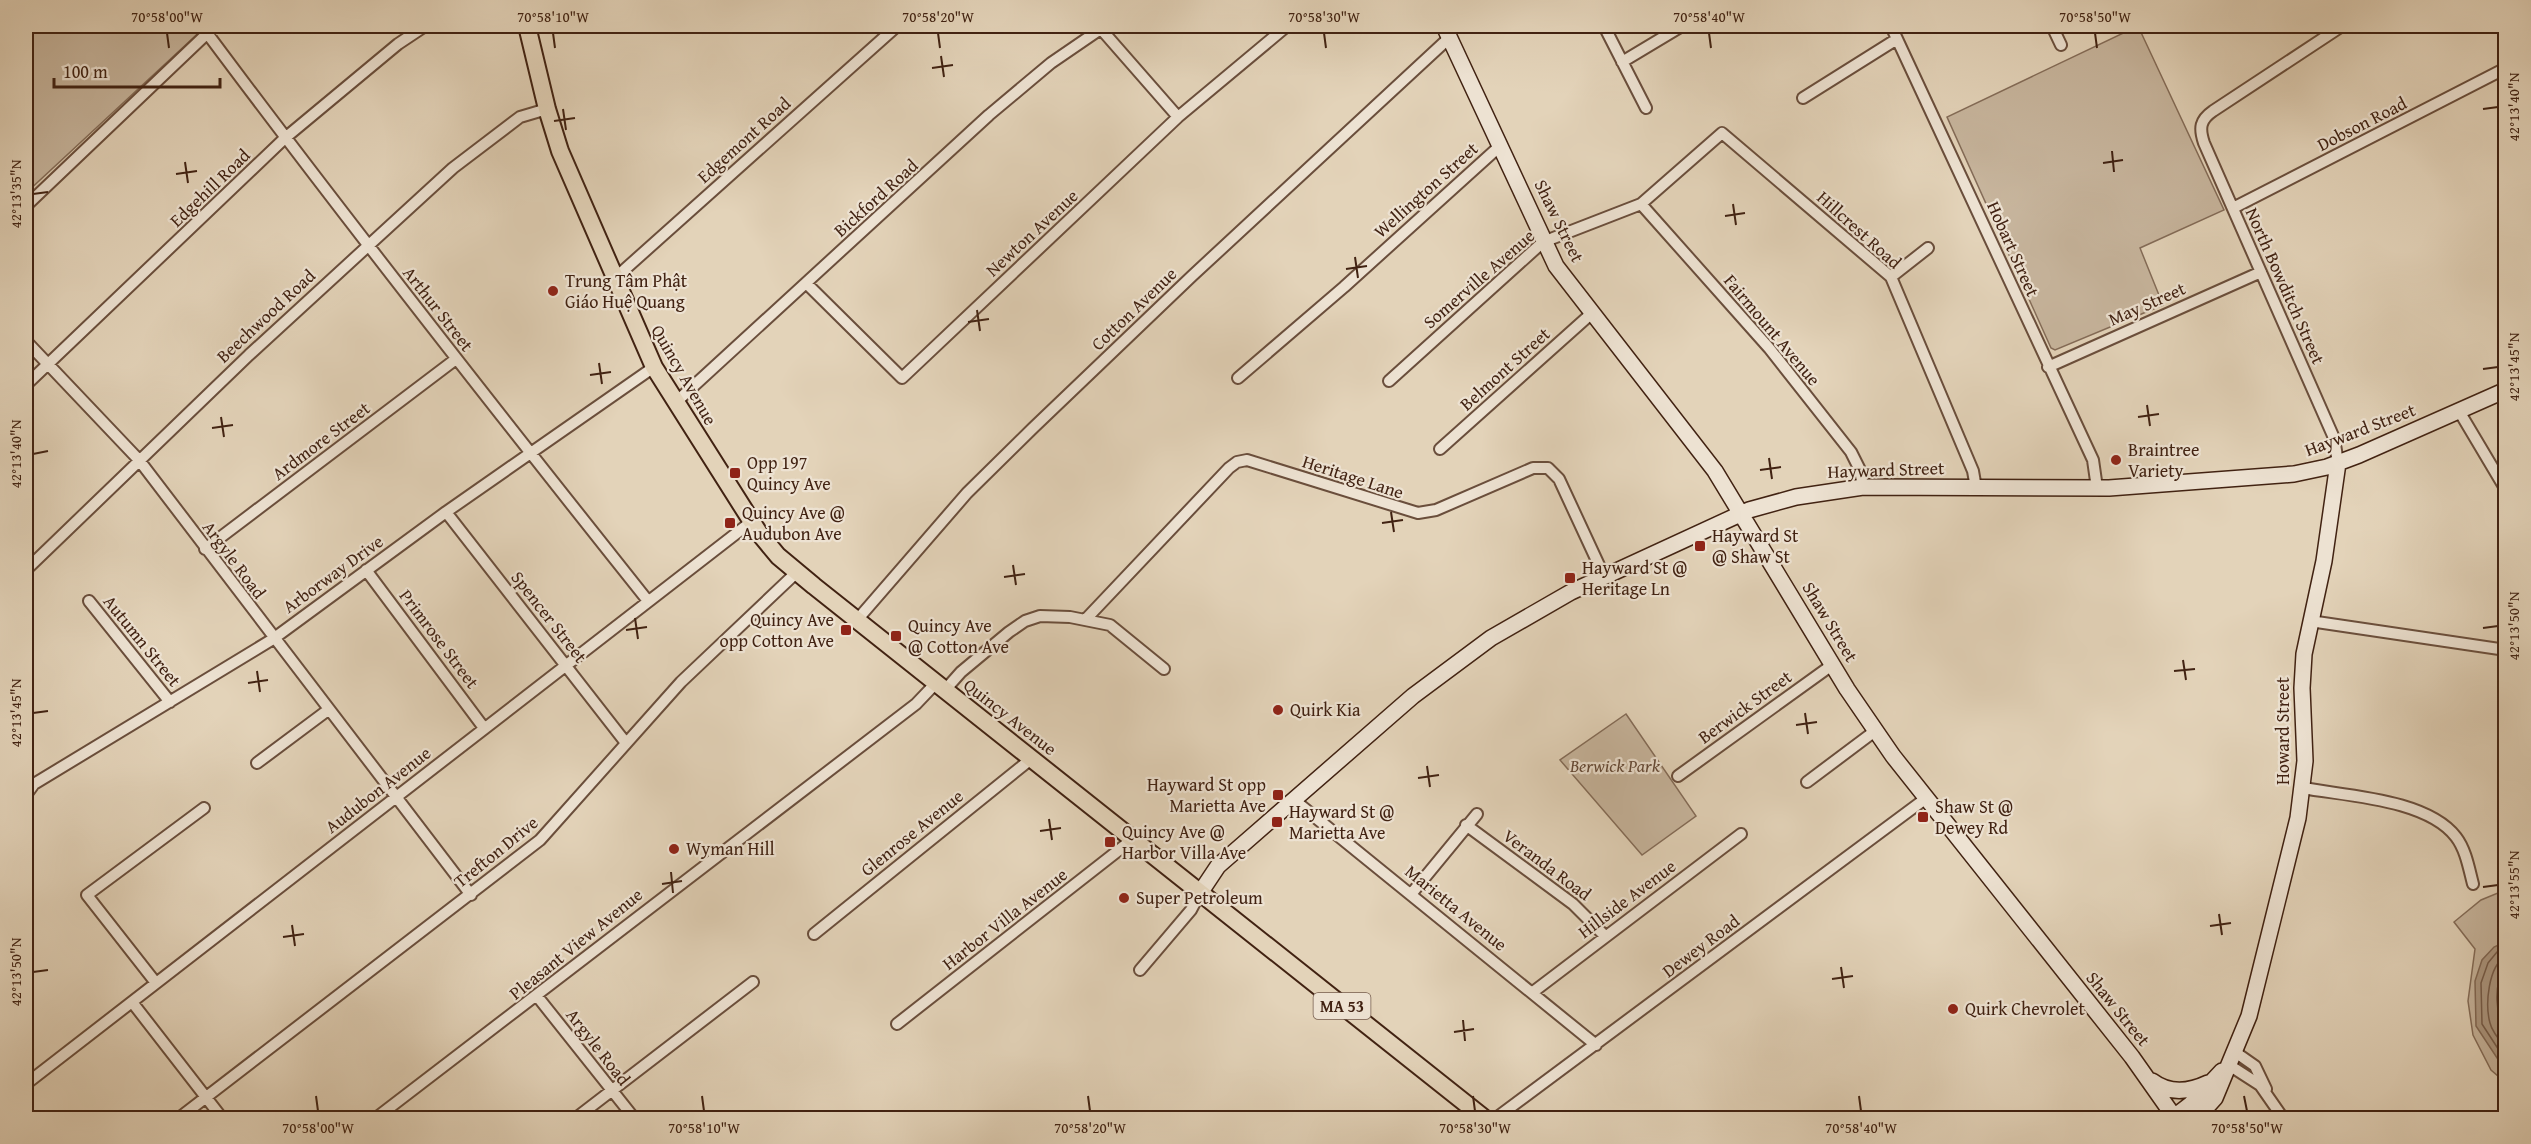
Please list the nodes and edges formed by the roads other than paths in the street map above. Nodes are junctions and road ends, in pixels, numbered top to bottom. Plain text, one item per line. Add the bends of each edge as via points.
1 (425, 26) edge
2 (527, 26) edge
3 (897, 26) edge
4 (1287, 26) edge
5 (1604, 26) edge
6 (1682, 26) edge
7 (1891, 26) edge
8 (2052, 26) edge
9 (2342, 26) edge
10 (1103, 27) edge
11 (211, 29) edge
12 (1446, 32) edge
13 (1897, 39) junction
14 (2061, 45) dead end
15 (1622, 62) junction
16 (2505, 68) edge
17 (1803, 98) dead end
18 (1646, 108) dead end
19 (547, 109) junction
20 (1178, 117) junction
21 (285, 138) junction
22 (1501, 145) junction
23 (1662, 185) joint
24 (1641, 204) junction
25 (26, 206) edge
26 (2233, 208) junction
27 (1543, 242) junction
28 (368, 244) junction
29 (1928, 248) dead end
30 (2261, 272) junction
31 (1891, 277) junction
32 (614, 279) junction
33 (807, 284) junction
34 (1592, 313) junction
35 (26, 341) edge
36 (456, 359) junction
37 (47, 364) junction
38 (654, 367) junction
39 (2048, 367) junction
40 (1238, 378) dead end
41 (1389, 381) dead end
42 (26, 385) edge
43 (2505, 390) edge
44 (675, 403) junction
45 (2459, 411) junction
46 (1440, 448) dead end
47 (529, 453) junction
48 (139, 460) junction
49 (2338, 463) junction
50 (1863, 487) junction
51 (1976, 488) junction
52 (2097, 488) junction
53 (2505, 490) edge
54 (446, 512) junction
55 (1743, 513) junction
56 (751, 522) junction
57 (205, 549) junction
58 (26, 570) edge
59 (366, 570) junction
60 (797, 572) junction
61 (1604, 576) junction
62 (89, 601) dead end
63 (648, 601) junction
64 (1086, 619) junction
65 (857, 620) junction
66 (2310, 621) junction
67 (273, 639) junction
68 (2505, 650) edge
69 (1832, 664) junction
70 (566, 665) junction
71 (1164, 669) dead end
72 (940, 686) junction
73 (170, 702) junction
74 (328, 710) junction
75 (484, 728) junction
76 (1875, 731) junction
77 (626, 743) junction
78 (1031, 759) junction
79 (257, 763) dead end
80 (1678, 776) dead end
81 (1807, 782) dead end
82 (2303, 788) junction
83 (26, 795) edge
84 (396, 797) junction
85 (1925, 799) junction
86 (1294, 800) junction
87 (204, 808) dead end
88 (1477, 814) dead end
89 (1466, 825) junction
90 (1742, 834) dead end
91 (1133, 839) junction
92 (2473, 885) dead end
93 (1200, 892) junction
94 (1412, 893) junction
95 (471, 895) junction
96 (814, 934) dead end
97 (1605, 936) junction
98 (1140, 970) dead end
99 (753, 982) dead end
100 (156, 983) junction
101 (1533, 992) junction
102 (537, 996) junction
103 (132, 1002) junction
104 (897, 1024) dead end
105 (1596, 1045) junction
106 (2232, 1058) junction
107 (2148, 1078) junction
108 (2213, 1081) junction
109 (26, 1084) edge
110 (612, 1091) junction
111 (206, 1098) junction
112 (2174, 1118) edge
113 (179, 1119) edge
114 (222, 1119) edge
115 (376, 1119) edge
116 (576, 1119) edge
117 (634, 1119) edge
118 (1484, 1119) edge
119 (1496, 1119) edge
120 (2197, 1119) edge
121 (2283, 1119) edge

1 - 21 street, Edgehill Road
2 - 19 main road, Quincy Avenue / MA 53
3 - 32 street, Edgemont Road
4 - 20 street, Newton Avenue
5 - 15 street
6 - 15 street
7 - 13 street, Hobart Street
8 - 14 street
9 - 26 street, North Bowditch Street via 2213,111 2201,123 2204,143
10 - 20 street
10 - 33 street, Bickford Road via 1051,63 990,114
11 - 21 street, Arthur Street
11 - 25 street
12 - 22 street, Shaw Street
12 - 65 street, Cotton Avenue via 967,493
13 - 17 street
13 - 39 street, Hobart Street
15 - 18 street
16 - 26 street, Dobson Road
19 - 28 street, Beechwood Road via 520,117 453,168
19 - 32 main road, Quincy Avenue / MA 53 via 564,161
20 - 33 street, Newton Avenue via 902,378
21 - 28 street, Arthur Street
21 - 37 street, Edgehill Road
22 - 27 street, Shaw Street
22 - 40 street, Wellington Street
23 - 24 street, Somerville Avenue
23 - 31 street, Hillcrest Road via 1722,132
24 - 27 street, Somerville Avenue
24 - 50 street, Fairmount Avenue via 1769,348 1851,452
26 - 30 street, North Bowditch Street
27 - 34 street, Shaw Street
27 - 41 street, Somerville Avenue
28 - 36 street, Arthur Street
28 - 48 street, Beechwood Road
29 - 31 street
30 - 39 street, May Street
30 - 49 street, North Bowditch Street via 2334,438
31 - 51 street, Hillcrest Road via 1973,471
32 - 38 main road, Quincy Avenue / MA 53
33 - 44 street, Bickford Road
34 - 46 street, Belmont Street
34 - 55 street, Shaw Street
35 - 37 street, Argyle Road
36 - 47 street, Arthur Street
36 - 57 street, Ardmore Street
37 - 42 street, Edgehill Road
37 - 48 street, Argyle Road
38 - 44 main road, Quincy Avenue / MA 53
38 - 47 street, Arborway Drive
39 - 52 street, Hobart Street via 2093,460
43 - 45 street, Hayward Street
44 - 56 main road, Quincy Avenue / MA 53
45 - 49 street, Hayward Street
45 - 53 street
47 - 54 street, Arborway Drive
47 - 63 street, Arthur Street
48 - 57 street, Argyle Road
48 - 58 street, Beechwood Road
49 - 52 street, Hayward Street via 2269,477
49 - 66 street, Howard Street via 2324,561
50 - 51 street, Hayward Street
50 - 55 street, Hayward Street via 1783,500
51 - 52 street, Hayward Street
54 - 59 street, Arborway Drive
54 - 70 street, Spencer Street
55 - 61 street, Hayward Street
55 - 69 street, Shaw Street
56 - 60 main road, Quincy Avenue / MA 53
56 - 63 street, Audubon Avenue
57 - 67 street, Argyle Road
59 - 67 street, Arborway Drive
59 - 75 street, Primrose Street
60 - 65 main road, Quincy Avenue / MA 53
60 - 77 street, Trefton Drive via 690,672
61 - 64 street, Heritage Lane via 1558,479 1548,468 1533,468 1436,510 1418,513 1247,460 1229,468
61 - 86 street, Hayward Street via 1524,617 1452,666
62 - 73 street, Autumn Street
63 - 70 street, Audubon Avenue
64 - 71 street, Pleasant View Avenue via 1110,625
64 - 72 street, Pleasant View Avenue via 1052,615 1025,621
65 - 72 main road, Quincy Avenue / MA 53
66 - 68 street
66 - 82 street, Howard Street via 2302,676 2306,750
67 - 73 street, Arborway Drive
67 - 74 street, Argyle Road
69 - 76 street, Shaw Street
69 - 80 street, Berwick Street
70 - 75 street, Audubon Avenue
70 - 77 street, Spencer Street
72 - 78 main road, Quincy Avenue / MA 53
72 - 102 street, Pleasant View Avenue
73 - 83 street, Arborway Drive via 34,784
74 - 79 street
74 - 84 street, Argyle Road
75 - 84 street, Audubon Avenue
76 - 81 street
76 - 85 street, Shaw Street
77 - 95 street, Trefton Drive via 547,833
78 - 91 main road, Quincy Avenue / MA 53
78 - 96 street, Glenrose Avenue
82 - 92 street via 2392,804 2436,821 2459,842
82 - 106 street, Howard Street via 2257,990
84 - 95 street, Argyle Road
84 - 100 street, Audubon Avenue
85 - 105 street, Dewey Road
85 - 107 street, Shaw Street
86 - 93 street, Hayward Street via 1218,866
86 - 94 street, Marietta Avenue
87 - 100 street via 87,895
88 - 89 street
89 - 94 street
89 - 97 street, Veranda Road via 1573,904
90 - 97 street, Hillside Avenue
91 - 93 main road, Quincy Avenue / MA 53
91 - 104 street, Harbor Villa Avenue
93 - 98 street via 1191,910
93 - 118 main road, Quincy Avenue / MA 53
94 - 101 street, Marietta Avenue
95 - 111 street, Trefton Drive
97 - 101 street, Hillside Avenue
99 - 110 street
100 - 103 street, Audubon Avenue
101 - 105 street, Marietta Avenue
102 - 110 street, Argyle Road
102 - 115 street, Pleasant View Avenue
103 - 109 street, Audubon Avenue
103 - 111 street
105 - 119 street, Dewey Road
106 - 108 street, Howard Street
106 - 120 street, Howard Street via 2215,1098
106 - 121 street via 2255,1065
107 - 108 street via 2175,1091
107 - 112 street, Shaw Street
108 - 112 street, Howard Street
110 - 116 street
110 - 117 street, Argyle Road
111 - 113 street, Trefton Drive
111 - 114 street

